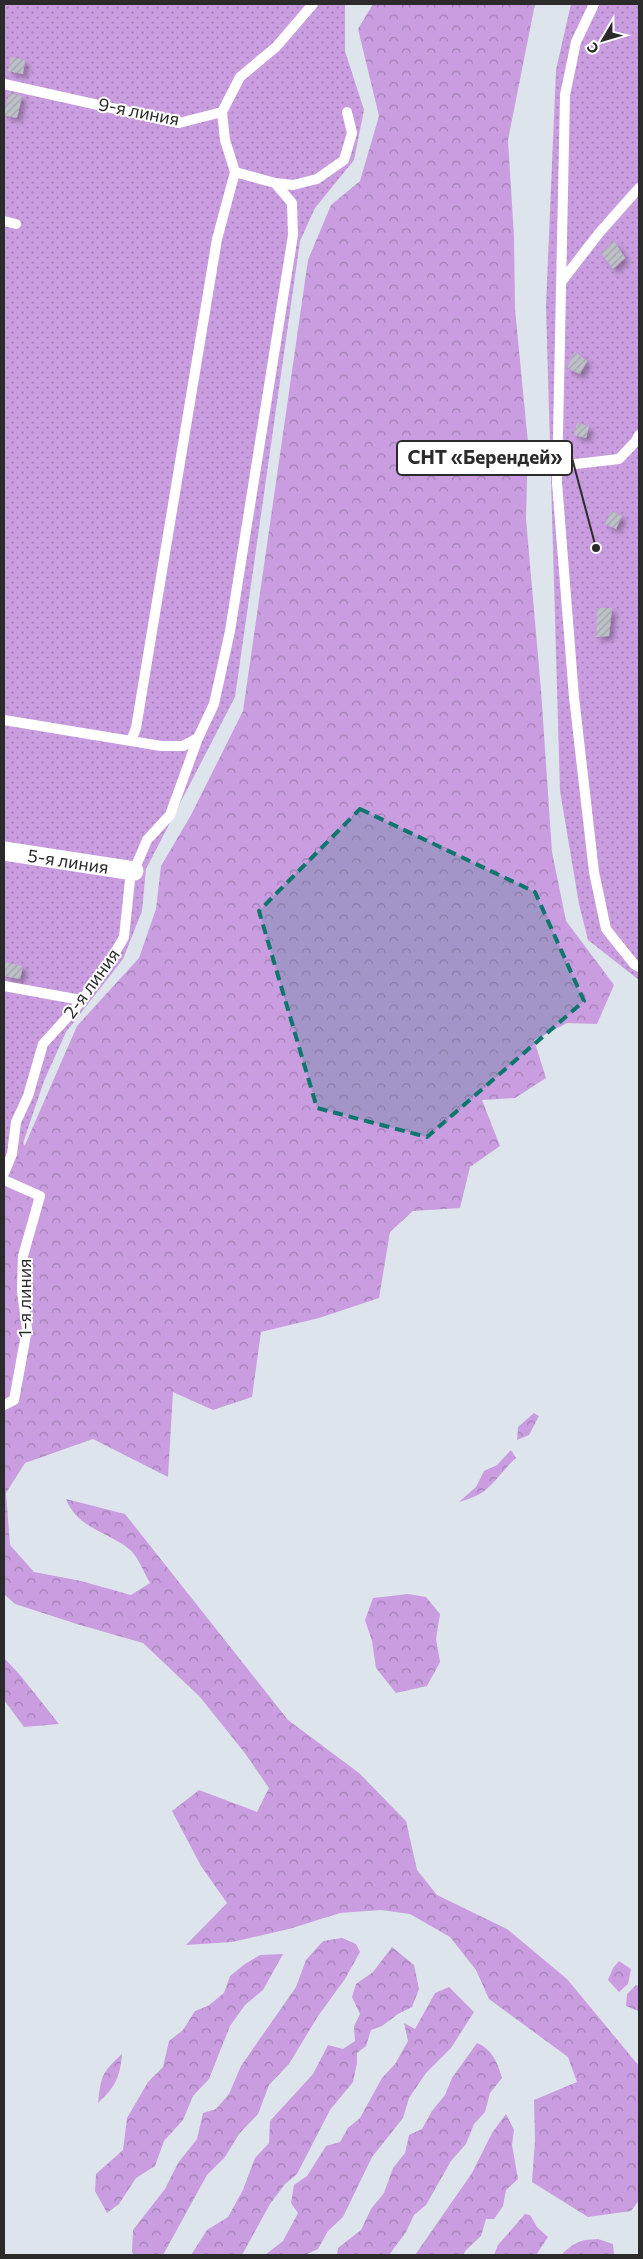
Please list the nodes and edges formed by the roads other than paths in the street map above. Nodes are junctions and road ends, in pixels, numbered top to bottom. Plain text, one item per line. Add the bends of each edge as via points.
1 (313, 4) edge
2 (594, 4) edge
3 (4, 84) edge
4 (222, 112) junction
5 (347, 112) dead end
6 (235, 172) junction
7 (275, 183) junction
8 (639, 188) edge
9 (4, 221) edge
10 (16, 224) dead end
11 (562, 281) junction
12 (639, 435) edge
13 (558, 466) junction
14 (4, 720) edge
15 (198, 738) junction
16 (131, 741) junction
17 (4, 851) edge
18 (134, 871) junction
19 (639, 967) edge
20 (4, 986) edge
21 (81, 1000) junction
22 (9, 1135) edge
23 (4, 1173) edge
24 (4, 1180) edge
25 (4, 1405) edge

1 - 4 lane via 276,47 240,77
2 - 11 lane via 576,42 565,95
3 - 4 lane, 9-я линия via 179,122
4 - 6 lane via 224,140
5 - 7 lane via 352,133 344,160 317,179 293,185
6 - 7 lane
6 - 16 lane via 217,239 136,728
7 - 15 lane, 2-я линия via 292,203 293,235 230,631 214,704
8 - 11 lane
9 - 10 lane
11 - 13 lane
12 - 13 lane via 619,459
13 - 19 lane via 574,697 594,872 606,928
14 - 16 lane
15 - 16 lane via 183,746
15 - 18 lane, 2-я линия via 170,815 147,840
17 - 18 street, 5-я линия
18 - 21 lane, 2-я линия via 130,880 124,937 105,970
20 - 21 lane
21 - 22 lane, 2-я линия via 43,1044 28,1096
22 - 23 lane, 2-я линия via 12,1154
24 - 25 lane, 1-я линия via 40,1196 23,1256 22,1291 27,1329 14,1400

